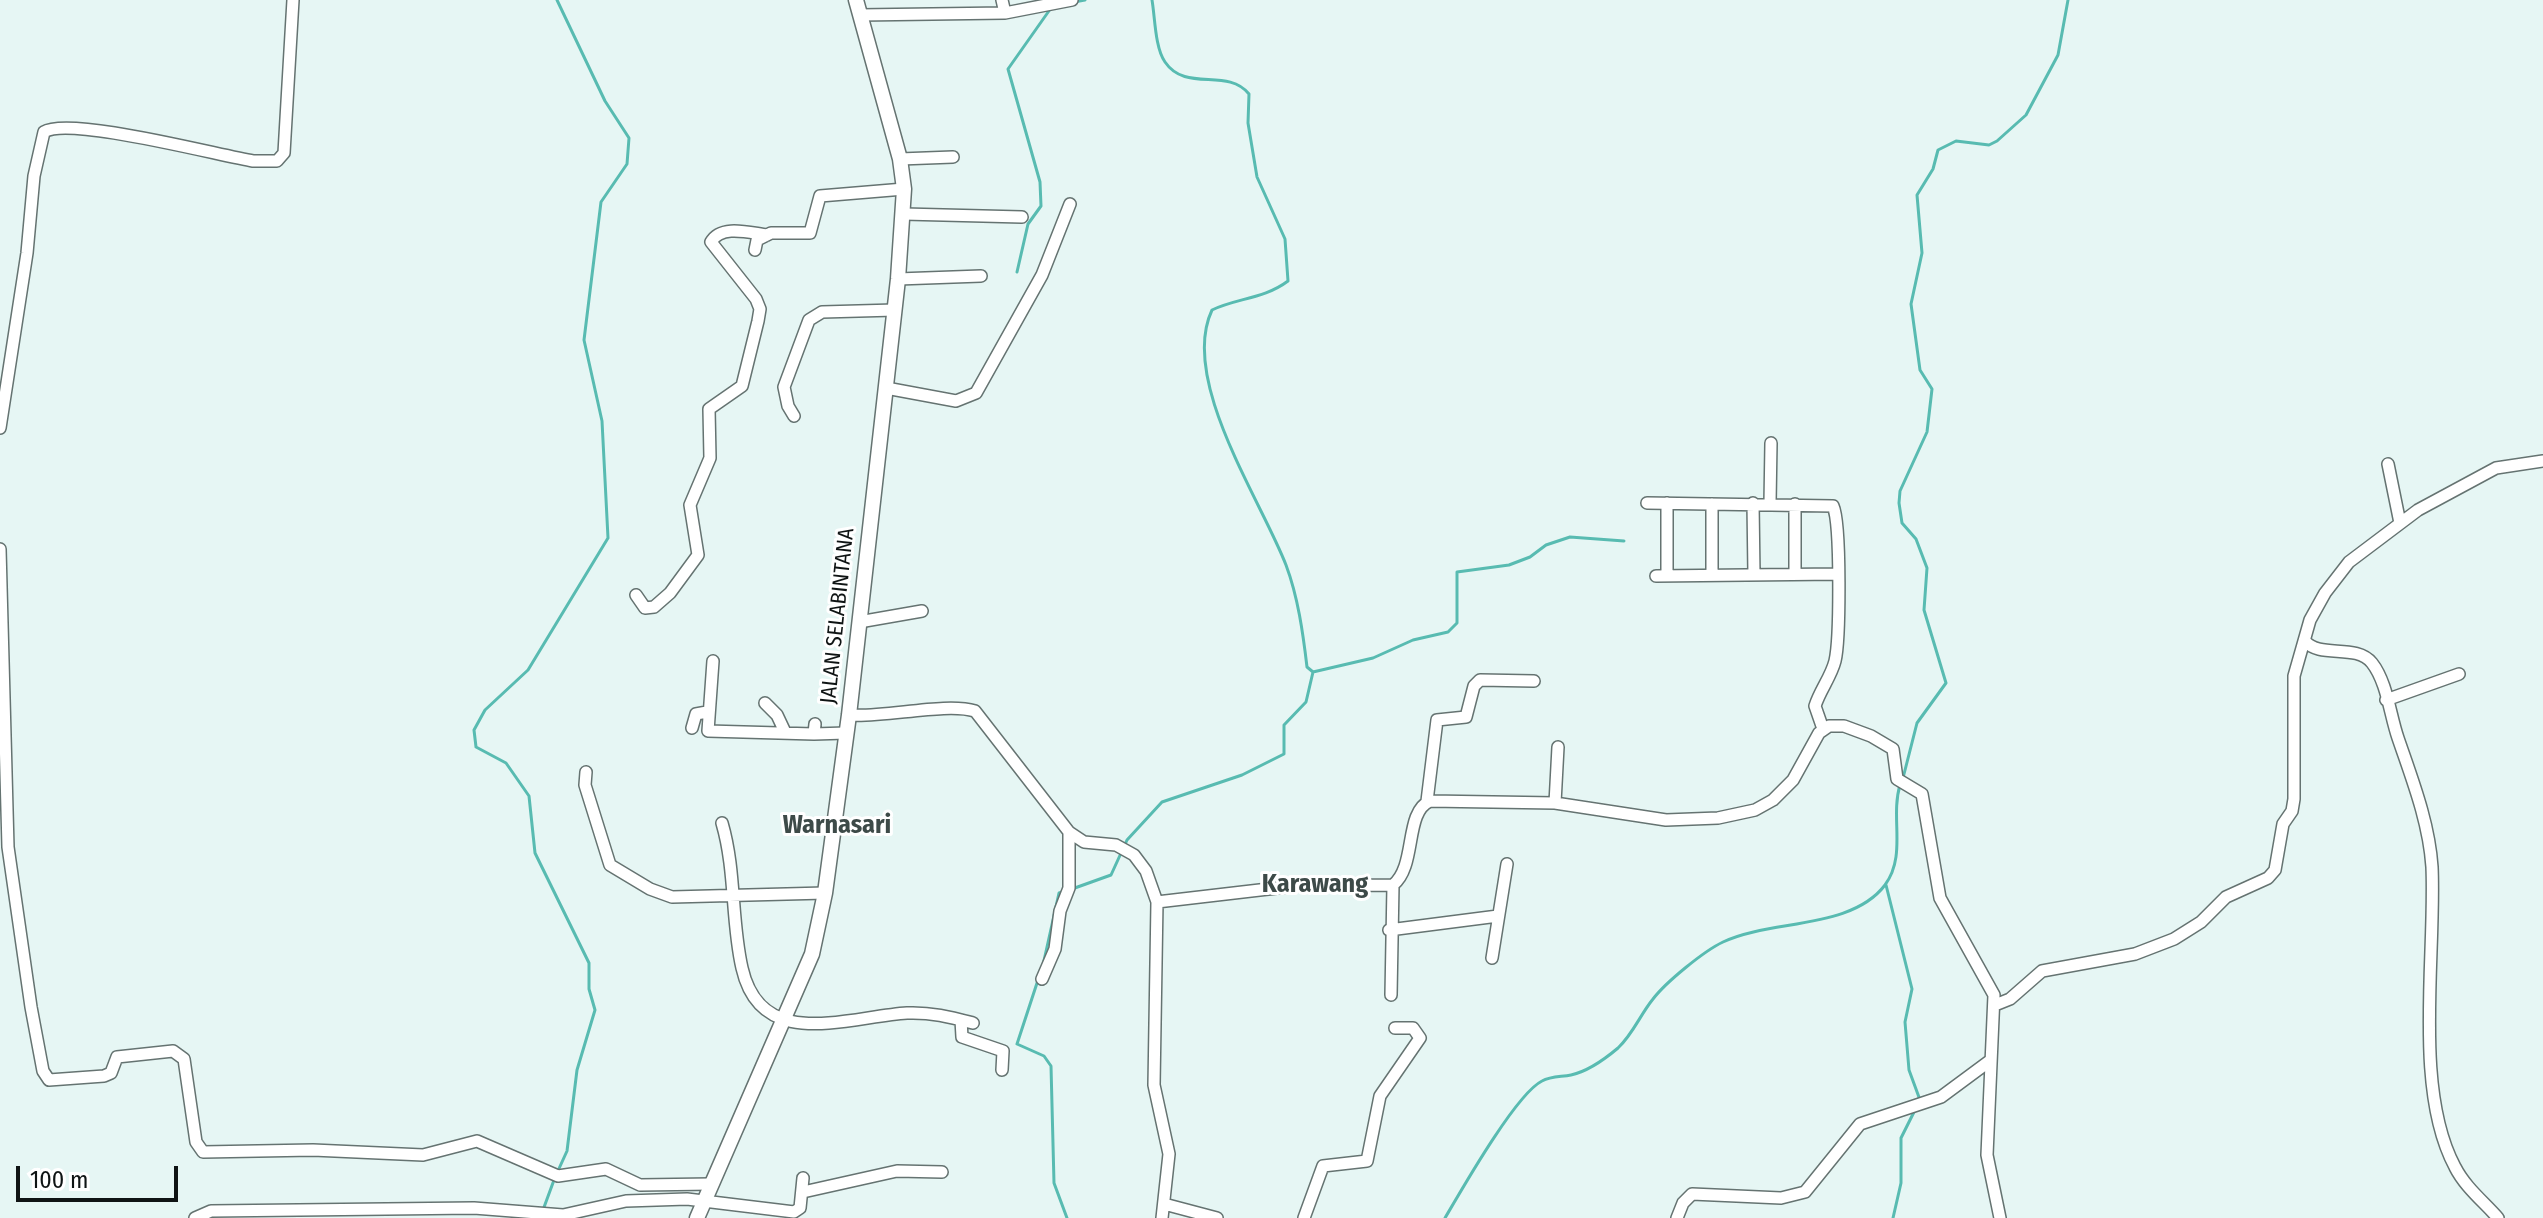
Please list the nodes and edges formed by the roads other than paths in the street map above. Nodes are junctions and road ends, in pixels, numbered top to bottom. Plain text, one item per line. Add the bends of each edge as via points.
1 (293, 0) edge
2 (856, 0) edge
3 (1002, 0) edge
4 (1072, 0) edge
5 (1005, 13) junction
6 (860, 15) junction
7 (953, 157) dead end
8 (900, 159) junction
9 (904, 189) junction
10 (1070, 204) dead end
11 (904, 214) junction
12 (1022, 217) dead end
13 (767, 235) junction
14 (755, 250) dead end
15 (981, 276) dead end
16 (898, 279) junction
17 (895, 310) junction
18 (886, 388) junction
19 (794, 416) dead end
20 (0, 428) edge
21 (1771, 443) dead end
22 (2543, 461) edge
23 (2388, 464) dead end
24 (1647, 503) dead end
25 (1667, 503) junction
26 (1753, 503) junction
27 (1770, 503) junction
28 (1712, 504) junction
29 (1795, 504) junction
30 (2400, 523) junction
31 (0, 549) edge
32 (1795, 574) junction
33 (1837, 574) junction
34 (1712, 575) junction
35 (1754, 575) junction
36 (636, 595) dead end
37 (922, 611) dead end
38 (859, 622) junction
39 (2305, 641) junction
40 (713, 661) dead end
41 (2459, 674) dead end
42 (1534, 681) dead end
43 (2386, 700) junction
44 (765, 703) dead end
45 (707, 712) junction
46 (849, 715) junction
47 (692, 728) dead end
48 (1823, 729) junction
49 (785, 732) junction
50 (846, 733) junction
51 (1558, 747) dead end
52 (586, 772) dead end
53 (1427, 801) junction
54 (1555, 803) junction
55 (722, 823) dead end
56 (1069, 832) junction
57 (1507, 864) dead end
58 (1393, 885) junction
59 (825, 893) junction
60 (733, 894) junction
61 (1157, 902) junction
62 (1498, 916) junction
63 (1389, 930) junction
64 (1492, 958) dead end
65 (1042, 979) dead end
66 (1391, 995) dead end
67 (1995, 1005) junction
68 (783, 1021) junction
69 (1395, 1028) dead end
70 (1991, 1060) junction
71 (1002, 1070) dead end
72 (942, 1172) dead end
73 (803, 1178) dead end
74 (711, 1184) junction
75 (803, 1192) junction
76 (704, 1200) junction
77 (1164, 1204) junction
78 (195, 1218) edge
79 (697, 1218) edge
80 (1162, 1218) edge
81 (1217, 1218) edge
82 (1304, 1218) edge
83 (1677, 1218) edge
84 (2000, 1218) edge
85 (2498, 1218) edge

1 - 20 street via 284,153 277,161 105,132 44,132
2 - 6 street, JALAN SELABINTANA
3 - 5 street
4 - 5 street
5 - 6 street
6 - 8 street, JALAN SELABINTANA
7 - 8 street
8 - 9 street, JALAN SELABINTANA
9 - 11 street, JALAN SELABINTANA
9 - 13 street via 820,196 810,233
10 - 18 street via 1042,275 976,393 956,401
11 - 12 street
11 - 16 street, JALAN SELABINTANA
13 - 14 street via 757,240
13 - 36 street via 727,231 711,242 756,299 758,321 742,386 709,409 710,458 690,505 698,555 658,605 641,607
15 - 16 street
16 - 17 street, JALAN SELABINTANA
17 - 18 street, JALAN SELABINTANA
17 - 19 street via 822,312 809,320 784,387
18 - 38 street, JALAN SELABINTANA
21 - 27 street
22 - 30 street via 2496,468
23 - 30 street
24 - 25 street
25 - 28 street
25 - 34 street via 1661,576
26 - 27 street
26 - 28 street
26 - 35 street
27 - 29 street
28 - 34 street
29 - 32 street
29 - 33 street via 1833,506
30 - 39 street via 2338,574 2314,611
31 - 74 street via 8,847 31,1007 49,1080 100,1077 111,1073 117,1057 173,1051 184,1059 196,1142 203,1152 423,1155 477,1141 558,1176 606,1169 640,1185
32 - 33 street
32 - 35 street
33 - 48 street via 1838,649 1815,709
34 - 35 street
37 - 38 street
38 - 46 street, JALAN SELABINTANA
39 - 43 street via 2367,658
39 - 67 street via 2293,690 2294,799 2283,824 2275,870 2226,897 2174,939 2135,954 2042,971
40 - 45 street
41 - 43 street
42 - 53 street via 1480,680 1466,717 1437,720
43 - 85 street via 2430,853 2430,1070 2437,1115 2454,1166
44 - 49 street
45 - 47 street via 696,714
45 - 49 street via 708,731
46 - 50 street, JALAN SELABINTANA
46 - 56 street via 975,711
48 - 54 street via 1788,786 1767,804 1742,814 1666,820
48 - 67 street via 1844,726 1889,746 1895,753 1897,779 1922,794 1940,898
49 - 50 street
50 - 59 street, JALAN SELABINTANA
51 - 54 street
52 - 60 street via 599,832 617,872 672,897
53 - 54 street
53 - 58 street via 1417,815 1403,873
55 - 60 street
56 - 61 street via 1084,842 1116,845 1134,855
56 - 65 street via 1069,888
57 - 62 street
58 - 61 street via 1294,886
58 - 63 street
59 - 60 street
59 - 68 street, JALAN SELABINTANA via 812,954
60 - 68 street via 745,980 764,1012
61 - 77 street via 1154,1085 1168,1142
62 - 63 street
62 - 64 street
63 - 66 street
67 - 70 street
68 - 71 street via 820,1024 910,1013 949,1015 967,1022 961,1036 1003,1051
68 - 74 street, JALAN SELABINTANA
69 - 82 street via 1413,1028 1420,1038 1380,1096 1369,1157 1323,1166
70 - 83 street via 1941,1097 1860,1124 1805,1192 1781,1198 1692,1194
70 - 84 street via 1987,1155
72 - 75 street via 897,1171
73 - 75 street
74 - 76 street, JALAN SELABINTANA
75 - 76 street via 798,1211
76 - 78 street via 626,1201 563,1215 496,1208 346,1207 211,1211
76 - 79 street, JALAN SELABINTANA
77 - 80 street
77 - 81 street

